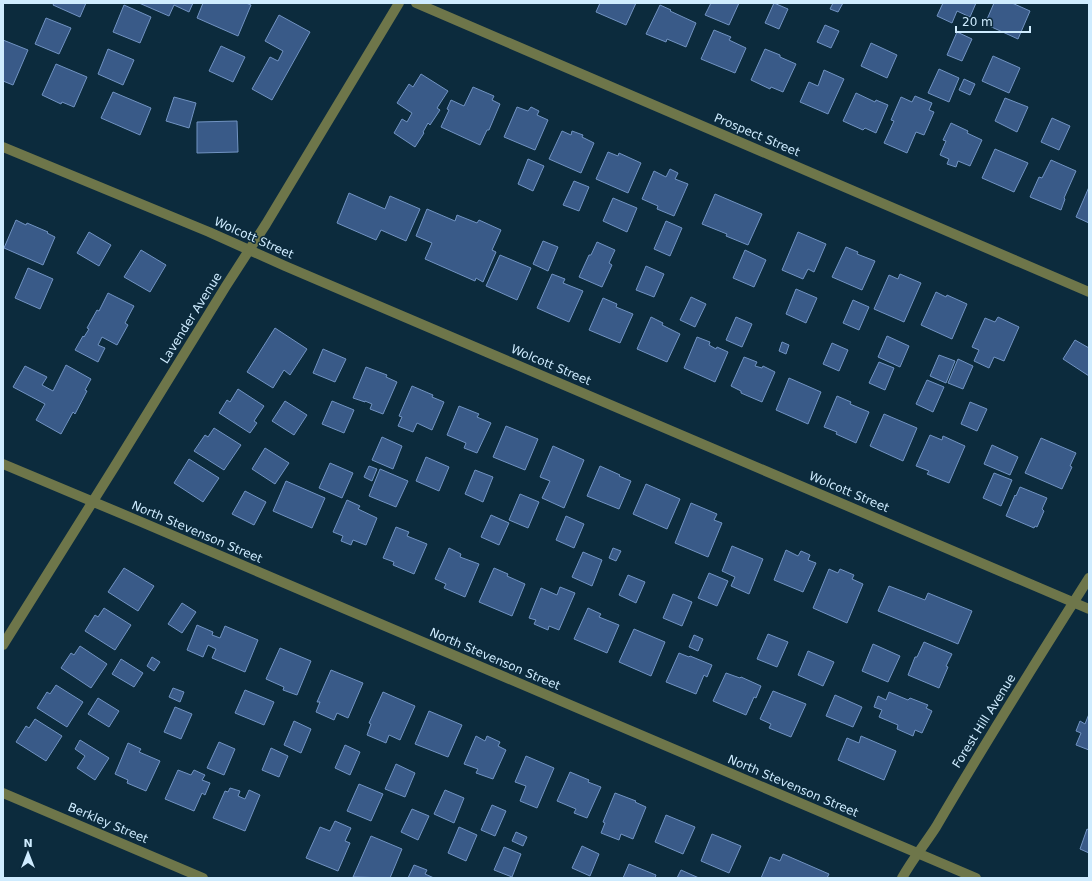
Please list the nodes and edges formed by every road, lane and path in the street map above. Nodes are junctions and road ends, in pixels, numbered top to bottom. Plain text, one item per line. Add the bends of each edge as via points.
1 (399, 3) edge
2 (416, 3) edge
3 (3, 147) edge
4 (249, 250) junction
5 (1089, 292) edge
6 (3, 464) edge
7 (92, 502) junction
8 (1089, 578) edge
9 (1074, 602) junction
10 (1089, 609) edge
11 (3, 645) edge
12 (3, 793) edge
13 (918, 853) junction
14 (203, 878) edge
15 (902, 878) edge
16 (976, 878) edge

1 - 4 street, Lavender Avenue
2 - 5 street, Prospect Street
3 - 4 street, Wolcott Street
4 - 7 street, Lavender Avenue
4 - 9 street, Wolcott Street
6 - 7 street, North Stevenson Street
7 - 11 street, Lavender Avenue
7 - 13 street, North Stevenson Street
8 - 9 street, Forest Hill Avenue
9 - 10 street, Wolcott Street
9 - 13 street, Forest Hill Avenue
12 - 14 street, Berkley Street
13 - 15 street, Forest Hill Avenue
13 - 16 street, North Stevenson Street

